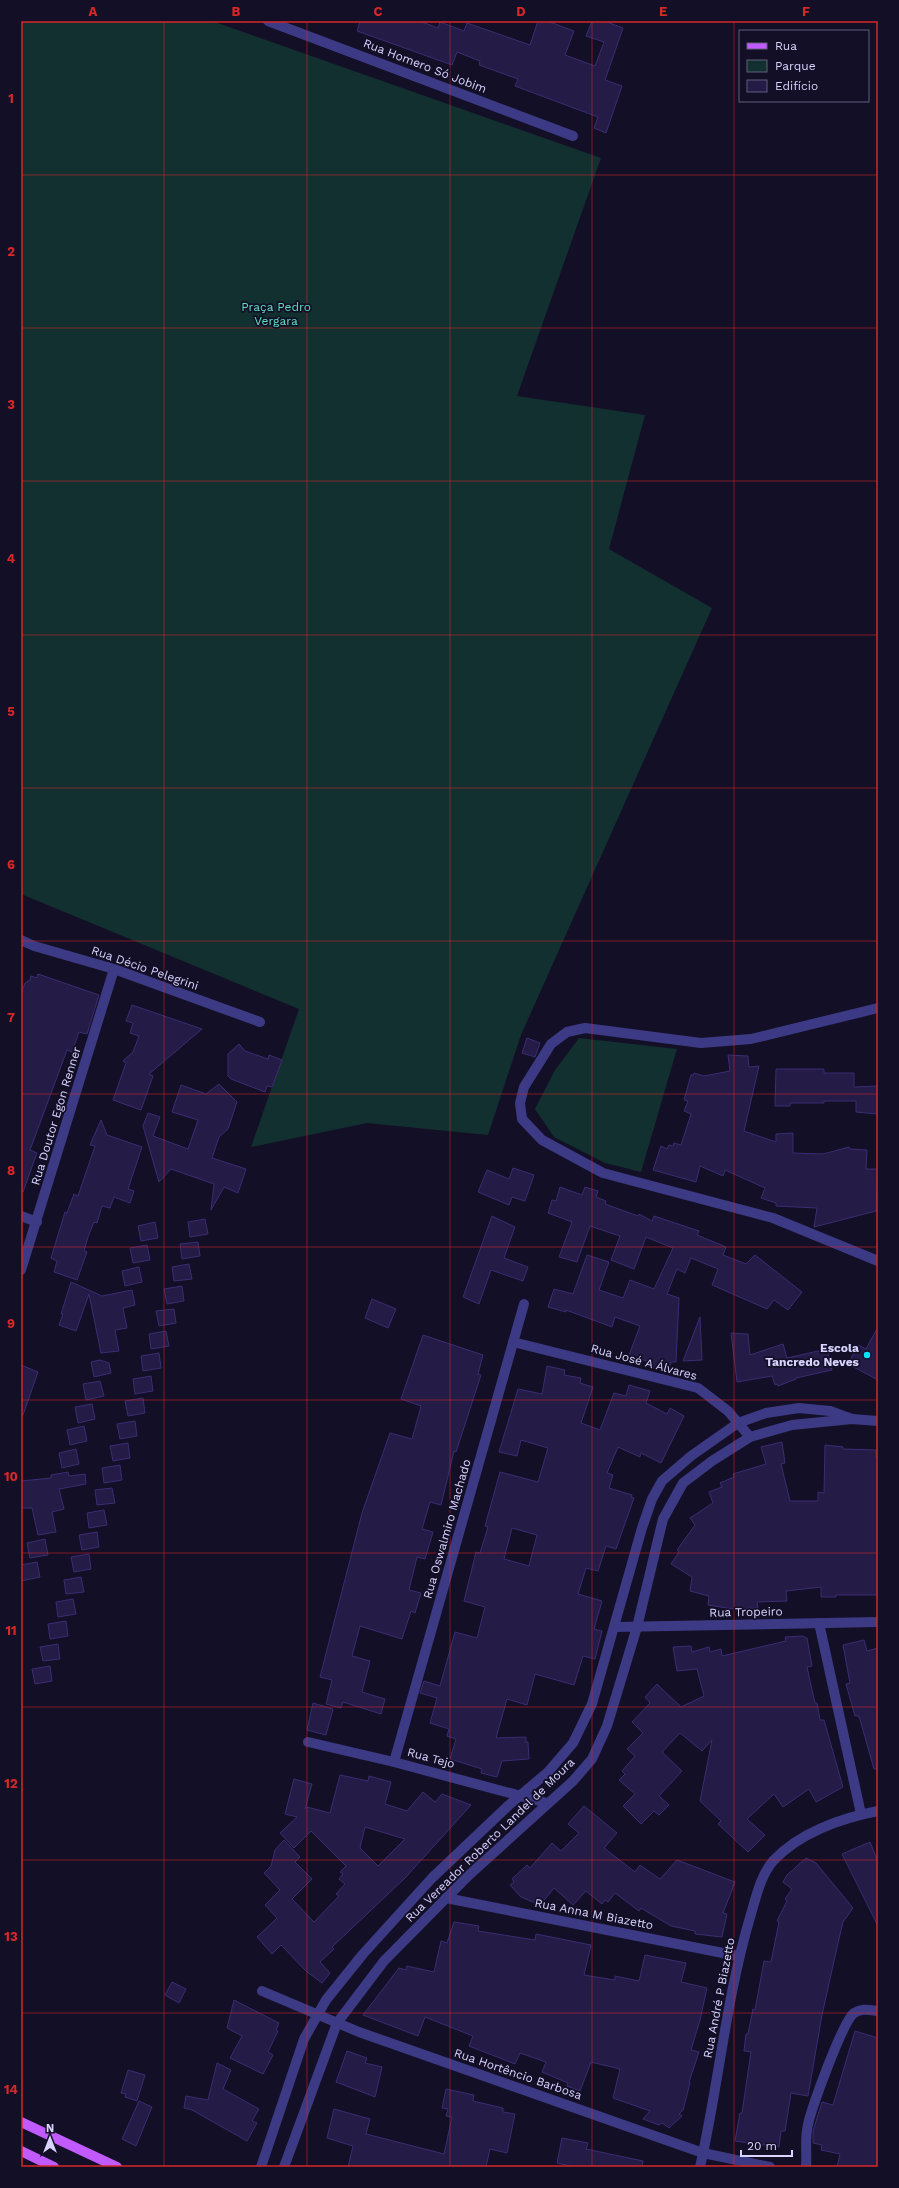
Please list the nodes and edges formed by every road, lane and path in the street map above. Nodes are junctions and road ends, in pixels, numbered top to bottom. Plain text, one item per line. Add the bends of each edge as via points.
1 (268, 21) edge
2 (573, 136) dead end
3 (21, 940) edge
4 (114, 970) junction
5 (878, 1008) edge
6 (260, 1022) dead end
7 (21, 1216) edge
8 (37, 1222) junction
9 (878, 1261) edge
10 (21, 1270) edge
11 (524, 1304) dead end
12 (513, 1342) junction
13 (852, 1419) junction
14 (878, 1421) edge
15 (738, 1423) junction
16 (750, 1438) junction
17 (878, 1622) edge
18 (819, 1623) junction
19 (615, 1627) junction
20 (637, 1627) junction
21 (308, 1742) dead end
22 (394, 1762) junction
23 (520, 1796) junction
24 (547, 1803) junction
25 (878, 1811) edge
26 (860, 1814) junction
27 (446, 1898) junction
28 (738, 1956) junction
29 (262, 1991) dead end
30 (878, 2011) edge
31 (318, 2015) junction
32 (337, 2023) junction
33 (21, 2122) edge
34 (21, 2151) edge
35 (703, 2153) junction
36 (54, 2167) edge
37 (117, 2167) edge
38 (261, 2167) edge
39 (284, 2167) edge
40 (700, 2167) edge
41 (770, 2167) edge
42 (806, 2167) edge

1 - 2 street, Rua Homero Só Jobim
3 - 4 street, Rua Décio Pelegrini
4 - 6 street, Rua Décio Pelegrini
4 - 8 street, Rua Doutor Egon Renner
5 - 9 street via 744,1040 701,1043 585,1028 566,1032 551,1044 524,1087 520,1103 522,1119 542,1140 603,1173 773,1218
7 - 8 street
8 - 10 street, Rua Doutor Egon Renner
11 - 12 street, Rua Oswalmiro Machado
12 - 15 street, Rua José A Álvares via 698,1388 728,1411
12 - 22 street, Rua Oswalmiro Machado
13 - 14 street, Rua Vereador Roberto Landel de Moura
13 - 15 street, Rua Vereador Roberto Landel de Moura via 830,1411 799,1408 766,1413
13 - 16 street, Rua Vereador Roberto Landel de Moura via 792,1425
15 - 16 street, Rua José A Álvares
15 - 19 street, Rua Vereador Roberto Landel de Moura via 662,1481 642,1528
16 - 20 street, Rua Vereador Roberto Landel de Moura via 712,1461 683,1483 663,1519
17 - 18 street, Rua Tropeiro
18 - 20 street, Rua Tropeiro
18 - 26 street
19 - 20 street, Rua Tropeiro
19 - 23 street, Rua Vereador Roberto Landel de Moura via 592,1704 573,1743 548,1772
20 - 24 street, Rua Vereador Roberto Landel de Moura via 607,1726 592,1759 573,1781
21 - 22 street, Rua Tejo
22 - 23 street, Rua Tejo
23 - 24 street, Rua Tejo
23 - 31 street, Rua Vereador Roberto Landel de Moura via 457,1854 363,1954 326,2000
24 - 27 street, Rua Vereador Roberto Landel de Moura
25 - 26 street, Rua André P Biazetto
26 - 28 street, Rua André P Biazetto via 802,1836 773,1862 761,1883
27 - 28 street, Rua Anna M Biazetto
27 - 32 street, Rua Vereador Roberto Landel de Moura via 384,1961
28 - 35 street, Rua André P Biazetto
29 - 31 street, Rua Hortêncio Barbosa
30 - 42 street via 862,2009 853,2014 842,2032 810,2116
31 - 32 street, Rua Hortêncio Barbosa
31 - 38 street, Rua Vereador Roberto Landel de Moura via 304,2039
32 - 35 street, Rua Hortêncio Barbosa
32 - 39 street, Rua Vereador Roberto Landel de Moura
33 - 37 main road
34 - 36 main road
35 - 40 street, Rua André P Biazetto
35 - 41 street, Rua Hortêncio Barbosa

